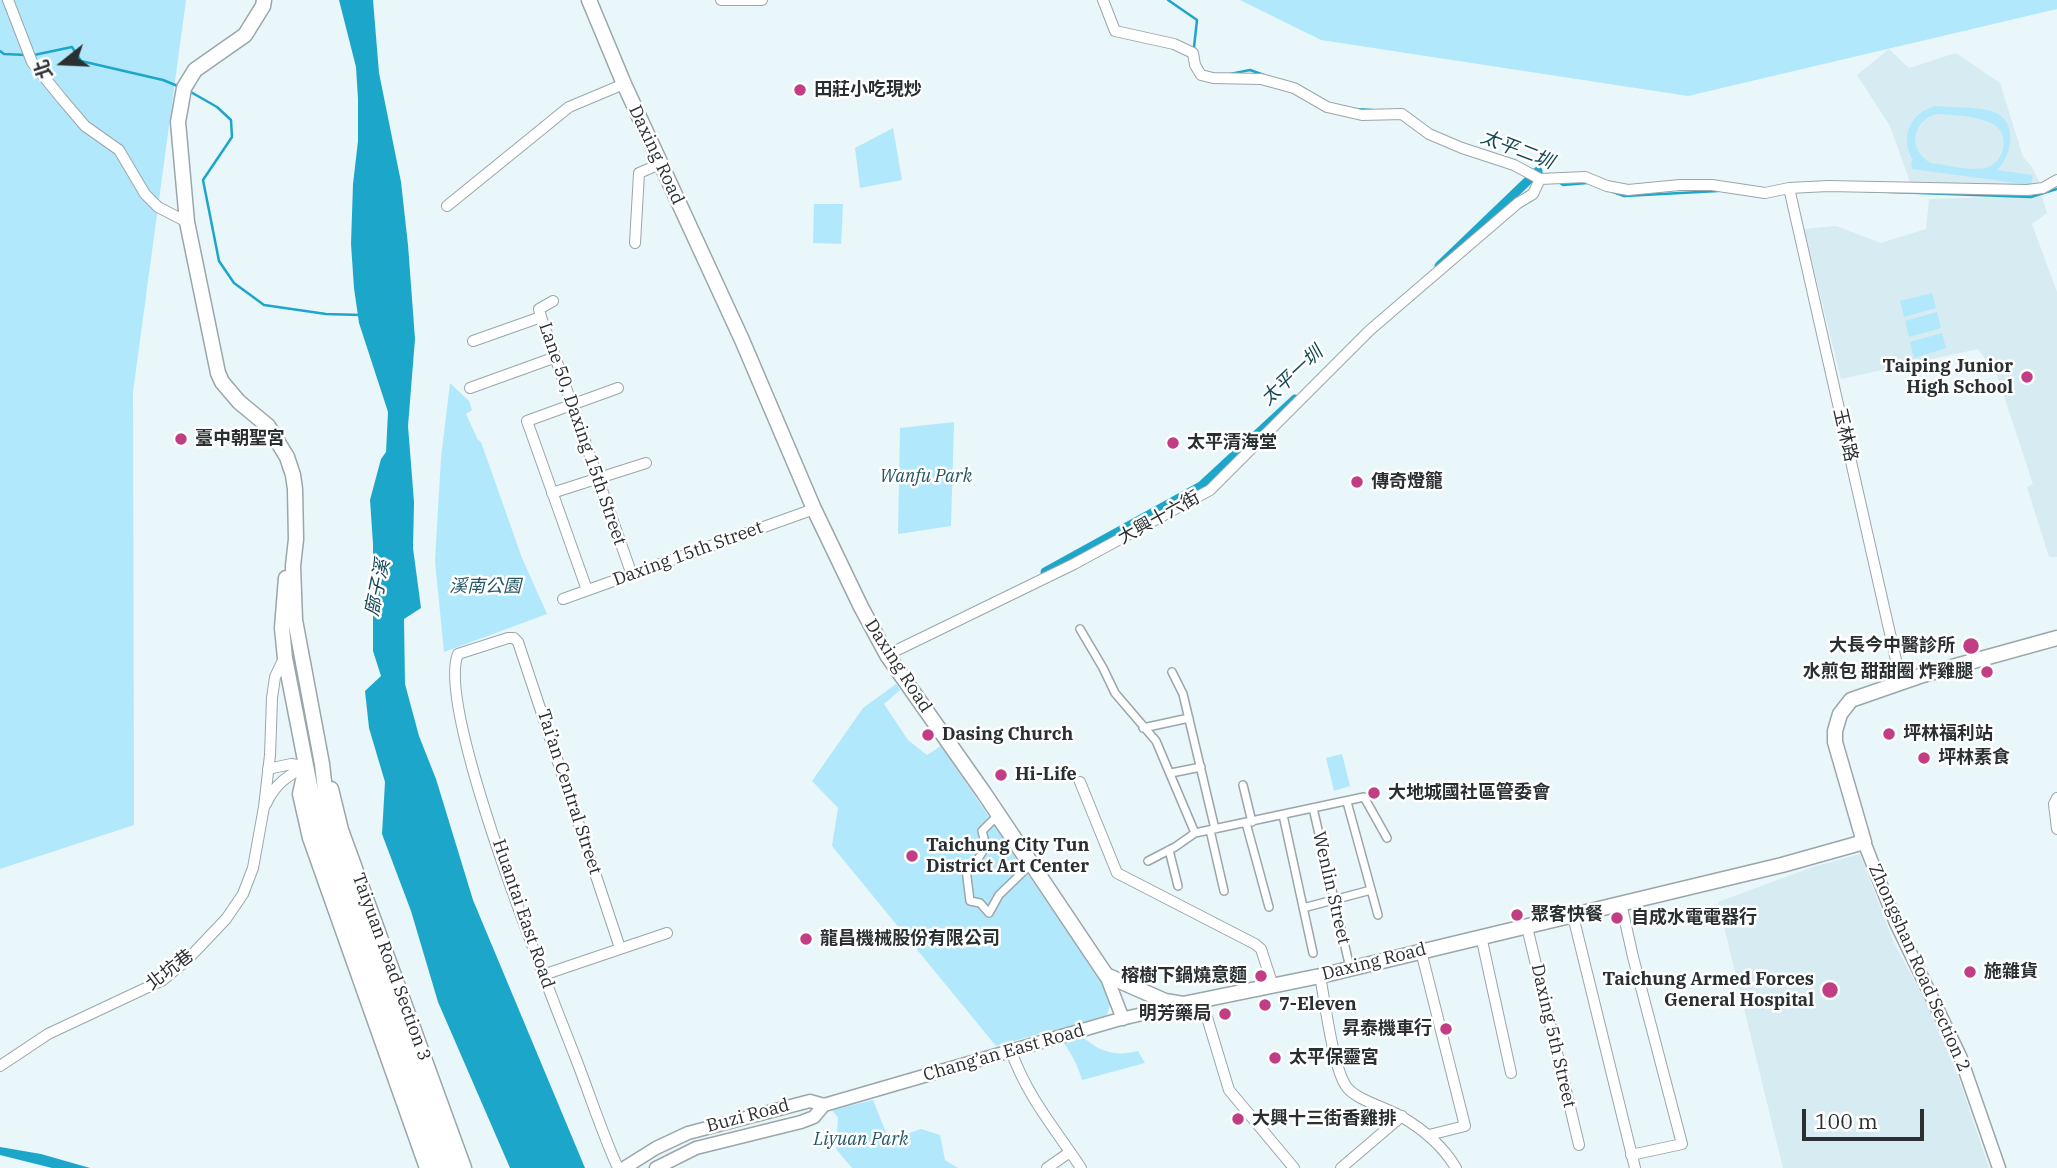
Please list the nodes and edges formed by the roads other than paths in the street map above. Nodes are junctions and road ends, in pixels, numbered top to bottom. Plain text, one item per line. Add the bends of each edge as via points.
1 (264, 0) edge
2 (589, 0) edge
3 (721, 0) edge
4 (762, 0) edge
5 (1103, 0) edge
6 (0, 3) edge
7 (9, 4) edge
8 (624, 84) junction
9 (660, 164) junction
10 (1540, 179) junction
11 (2057, 180) edge
12 (1789, 188) junction
13 (447, 206) dead end
14 (187, 222) junction
15 (635, 243) dead end
16 (553, 301) dead end
17 (541, 317) junction
18 (473, 341) dead end
19 (556, 357) junction
20 (470, 388) dead end
21 (618, 388) dead end
22 (572, 404) junction
23 (646, 463) dead end
24 (598, 478) junction
25 (552, 493) junction
26 (814, 509) junction
27 (294, 515) junction
28 (632, 575) junction
29 (587, 590) junction
30 (563, 599) dead end
31 (1080, 629) dead end
32 (514, 638) joint
33 (2057, 638) edge
34 (887, 655) junction
35 (285, 658) junction
36 (1172, 672) dead end
37 (1901, 682) junction
38 (1189, 718) junction
39 (1143, 728) junction
40 (322, 764) junction
41 (306, 766) junction
42 (1201, 767) junction
43 (268, 769) junction
44 (1171, 774) junction
45 (1080, 782) dead end
46 (1242, 785) dead end
47 (2057, 799) edge
48 (1347, 802) junction
49 (264, 807) junction
50 (1313, 808) junction
51 (1283, 815) junction
52 (1249, 822) junction
53 (1213, 829) junction
54 (2057, 829) edge
55 (1195, 832) junction
56 (1387, 838) dead end
57 (1864, 842) junction
58 (1169, 850) junction
59 (1148, 861) dead end
60 (966, 869) joint
61 (1178, 886) dead end
62 (1371, 890) junction
63 (1224, 891) dead end
64 (1334, 900) junction
65 (1621, 903) junction
66 (1269, 907) dead end
67 (1303, 908) junction
68 (1378, 915) dead end
69 (1573, 916) junction
70 (1527, 927) junction
71 (667, 933) dead end
72 (1481, 936) junction
73 (620, 948) junction
74 (1421, 951) junction
75 (1313, 953) dead end
76 (1350, 968) junction
77 (543, 975) junction
78 (1105, 975) junction
79 (1320, 976) junction
80 (1273, 986) junction
81 (1202, 1001) junction
82 (1183, 1004) junction
83 (1123, 1019) junction
84 (1011, 1051) junction
85 (0, 1066) edge
86 (1511, 1073) dead end
87 (824, 1105) junction
88 (1402, 1116) junction
89 (1429, 1135) junction
90 (1579, 1145) dead end
91 (1070, 1152) junction
92 (1631, 1156) junction
93 (427, 1168) edge
94 (439, 1168) edge
95 (452, 1168) edge
96 (464, 1168) edge
97 (618, 1168) edge
98 (624, 1168) edge
99 (656, 1168) edge
100 (1047, 1168) edge
101 (1081, 1168) edge
102 (1294, 1168) edge
103 (1341, 1168) edge
104 (1456, 1168) edge
105 (1634, 1168) edge
106 (1999, 1168) edge

1 - 14 main road, Taiyuan Road Section 3 via 245,35 195,69 183,91 178,122
2 - 8 main road, Daxing Road
3 - 4 street
5 - 10 street via 1115,31 1174,44 1193,53 1201,75 1261,79 1294,88 1326,107 1362,115 1402,114 1429,134
6 - 7 street
7 - 14 street via 32,62 62,99 85,126 119,150 158,207
8 - 9 main road, Daxing Road
8 - 13 street via 569,107
9 - 15 street via 639,173
9 - 26 main road, Daxing Road
10 - 12 street via 1585,177 1628,190 1701,185 1765,193
10 - 34 street, 大興十六街 via 1532,194 1370,330 1210,490 1074,564
11 - 12 street via 2027,190
12 - 37 street, 玉林路
14 - 27 main road, Taiyuan Road Section 3 via 218,373 239,402 268,426 287,457 295,489
16 - 17 street, Lane 50, Daxing 15th Street via 539,309
17 - 18 street
17 - 19 street, Lane 50, Daxing 15th Street
19 - 20 street
19 - 22 street, Lane 50, Daxing 15th Street
21 - 22 street
22 - 24 street, Lane 50, Daxing 15th Street
22 - 25 street via 527,421
23 - 24 street
24 - 25 street
24 - 28 street, Lane 50, Daxing 15th Street
25 - 29 street
26 - 28 street, Daxing 15th Street
26 - 34 main road, Daxing Road
27 - 35 main road, Taiyuan Road Section 3 via 282,628
27 - 40 main road, Taiyuan Road Section 3 via 295,620
28 - 29 street, Daxing 15th Street
29 - 30 street, Daxing 15th Street
31 - 39 street via 1115,693
32 - 73 street, Tai’an Central Street via 523,652
32 - 77 street, Huantai East Road via 458,654 453,664 464,739
33 - 37 main road, Zhongshan Road Section 2
34 - 78 main road, Daxing Road
35 - 41 main road, Taiyuan Road Section 3
35 - 43 street, 北坑巷 via 275,677
36 - 38 street
37 - 57 main road, Zhongshan Road Section 2 via 1852,700 1840,714 1835,731
38 - 39 street
38 - 42 street
39 - 44 street via 1156,741
40 - 41 street
40 - 95 main road, Taiyuan Road Section 3 via 330,834
40 - 96 main road, Taiyuan Road Section 3 via 341,830
41 - 43 street
41 - 49 street via 285,777
41 - 93 main road, Taiyuan Road Section 3 via 300,794 310,838
41 - 94 main road, Taiyuan Road Section 3 via 320,837
42 - 44 street
42 - 53 street
43 - 49 street, 北坑巷
44 - 55 street
45 - 80 street via 1117,873 1255,944 1261,949
46 - 52 street
47 - 54 street
48 - 50 street, Wenlin Street
48 - 56 street via 1364,797
48 - 62 street
49 - 85 street, 北坑巷 via 253,869 243,894 187,960 163,980 48,1034
50 - 51 street, Wenlin Street
50 - 64 street, Wenlin Street
51 - 52 street, Wenlin Street
51 - 67 street
52 - 53 street, Wenlin Street
52 - 66 street
53 - 55 street, Wenlin Street
53 - 63 street
55 - 58 street, Wenlin Street
57 - 65 main road, Daxing Road
57 - 106 street, Zhongshan Road Section 2 via 1896,923 1960,1056
58 - 59 street, Wenlin Street
58 - 61 street
60 - 60 street via 986,846 982,831 995,818 1028,867 999,895 989,913 980,903 970,901
62 - 64 street
62 - 68 street
64 - 67 street
64 - 76 street, Wenlin Street
65 - 69 main road, Daxing Road
65 - 92 street via 1682,1144
67 - 75 street
69 - 70 main road, Daxing Road
69 - 92 street
70 - 72 main road, Daxing Road
70 - 90 street, Daxing 5th Street
71 - 73 street
72 - 74 main road, Daxing Road
72 - 86 street
73 - 77 street
74 - 76 main road, Daxing Road
74 - 89 street via 1465,1126
76 - 79 main road, Daxing Road
77 - 97 street, Huantai East Road
78 - 82 main road, Daxing Road
78 - 83 street
79 - 80 main road, Daxing Road
79 - 88 street via 1346,1087
80 - 81 main road, Daxing Road
81 - 82 main road, Daxing Road
81 - 102 street via 1229,1090
82 - 83 street, Chang’an East Road
83 - 84 street, Chang’an East Road
84 - 87 street, Chang’an East Road
84 - 91 street via 1033,1101
87 - 98 street, Buzi Road via 810,1101 701,1129
87 - 99 street, Buzi Road via 802,1122 696,1148
88 - 89 street
88 - 103 street
89 - 104 street
91 - 100 street
91 - 101 street
92 - 105 street

